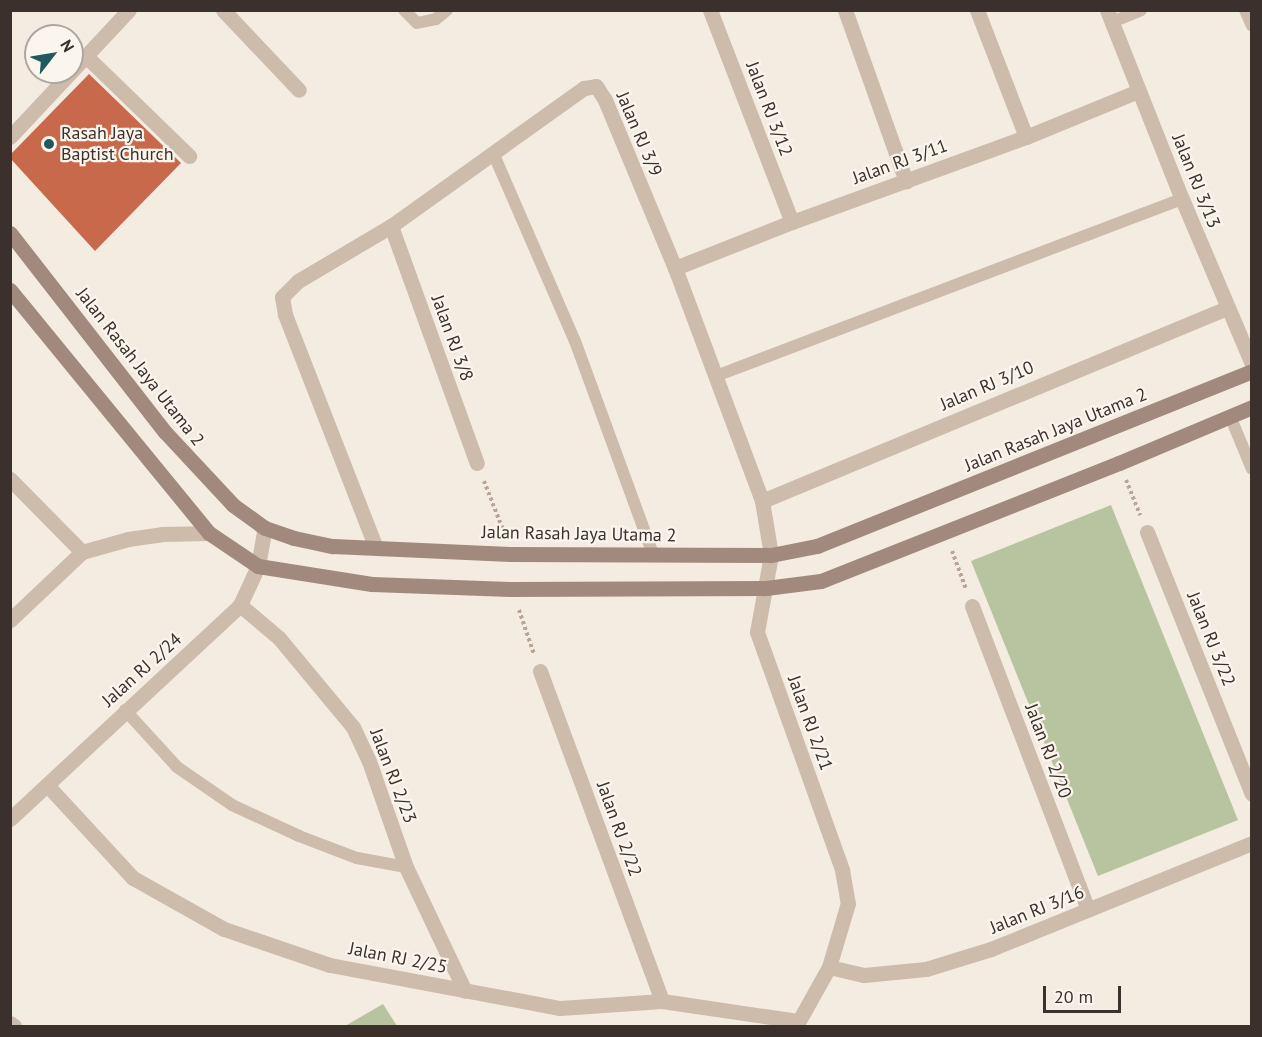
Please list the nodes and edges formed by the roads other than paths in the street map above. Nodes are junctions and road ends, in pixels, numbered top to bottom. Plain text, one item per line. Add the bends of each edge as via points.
1 (129, 10) edge
2 (222, 10) edge
3 (404, 10) edge
4 (447, 10) edge
5 (710, 10) edge
6 (844, 10) edge
7 (977, 10) edge
8 (1141, 10) edge
9 (1245, 10) edge
10 (1110, 16) edge
11 (1251, 26) edge
12 (88, 58) junction
13 (299, 90) dead end
14 (1138, 91) junction
15 (1026, 136) junction
16 (10, 137) edge
17 (495, 154) junction
18 (189, 156) dead end
19 (906, 181) junction
20 (1182, 199) junction
21 (792, 222) junction
22 (391, 226) junction
23 (10, 233) edge
24 (675, 268) junction
25 (10, 290) edge
26 (1227, 308) junction
27 (1251, 364) edge
28 (1251, 370) edge
29 (716, 376) junction
30 (1251, 406) edge
31 (1230, 416) junction
32 (477, 463) road end
33 (1251, 469) edge
34 (10, 479) edge
35 (762, 501) junction
36 (265, 528) junction
37 (1147, 532) road end
38 (209, 533) junction
39 (376, 548) junction
40 (82, 552) junction
41 (653, 554) junction
42 (771, 555) junction
43 (258, 566) junction
44 (766, 588) junction
45 (240, 605) junction
46 (972, 606) road end
47 (10, 620) edge
48 (540, 671) road end
49 (125, 710) junction
50 (48, 786) junction
51 (1251, 794) edge
52 (10, 819) edge
53 (1251, 843) edge
54 (406, 867) junction
55 (1088, 910) junction
56 (829, 967) junction
57 (465, 991) junction
58 (662, 1001) junction
59 (10, 1023) edge
60 (797, 1023) edge
61 (14, 1026) edge

1 - 12 street
2 - 13 street
3 - 4 lane via 417,23 436,19
5 - 21 street, Jalan RJ 3/12
6 - 19 street
7 - 15 street
8 - 10 lane
9 - 11 lane
10 - 14 street, Jalan RJ 3/13
12 - 16 street
12 - 18 street
14 - 15 street, Jalan RJ 3/11
14 - 20 street, Jalan RJ 3/13
15 - 19 street, Jalan RJ 3/11
17 - 22 street, Jalan RJ 3/9
17 - 24 street, Jalan RJ 3/9 via 584,88 596,86
17 - 41 lane via 575,341
19 - 21 street, Jalan RJ 3/11
20 - 26 street, Jalan RJ 3/13
20 - 29 lane
21 - 24 street, Jalan RJ 3/11
22 - 32 street, Jalan RJ 3/8
22 - 39 street, Jalan RJ 3/9 via 298,282 282,297
23 - 36 street, Jalan Rasah Jaya Utama 2 via 165,432 233,505
24 - 29 street, Jalan RJ 3/9
25 - 38 street
26 - 27 street, Jalan RJ 3/13
26 - 35 street, Jalan RJ 3/10
28 - 42 street, Jalan Rasah Jaya Utama 2 via 817,546
29 - 35 street, Jalan RJ 3/9
30 - 31 street
31 - 33 lane
31 - 44 street via 821,581
34 - 40 street
35 - 42 street, Jalan RJ 3/9
36 - 39 street, Jalan Rasah Jaya Utama 2 via 333,546
36 - 43 street, Jalan RJ 2/24
37 - 51 street, Jalan RJ 3/22
38 - 40 street via 128,539
38 - 43 street
39 - 41 street, Jalan Rasah Jaya Utama 2 via 512,554
40 - 47 street
41 - 42 street, Jalan Rasah Jaya Utama 2
42 - 44 street, Jalan RJ 2/21
43 - 44 street via 372,584 511,589
43 - 45 street, Jalan RJ 2/24
44 - 56 street, Jalan RJ 2/21 via 757,632 842,870 848,903
45 - 49 street, Jalan RJ 2/24
45 - 54 street, Jalan RJ 2/23 via 279,638 353,727
46 - 55 street, Jalan RJ 2/20
48 - 58 street, Jalan RJ 2/22
49 - 50 street, Jalan RJ 2/24
49 - 54 lane via 177,766 232,805 357,858
50 - 52 street, Jalan RJ 2/24
50 - 57 street, Jalan RJ 2/25 via 133,878 224,929 330,965
53 - 55 street, Jalan RJ 3/16
54 - 57 street, Jalan RJ 2/23
55 - 56 street, Jalan RJ 3/16 via 991,949 926,969 864,975
56 - 60 street
57 - 58 street, Jalan RJ 2/25 via 560,1008
58 - 60 street, Jalan RJ 2/25
59 - 61 street

